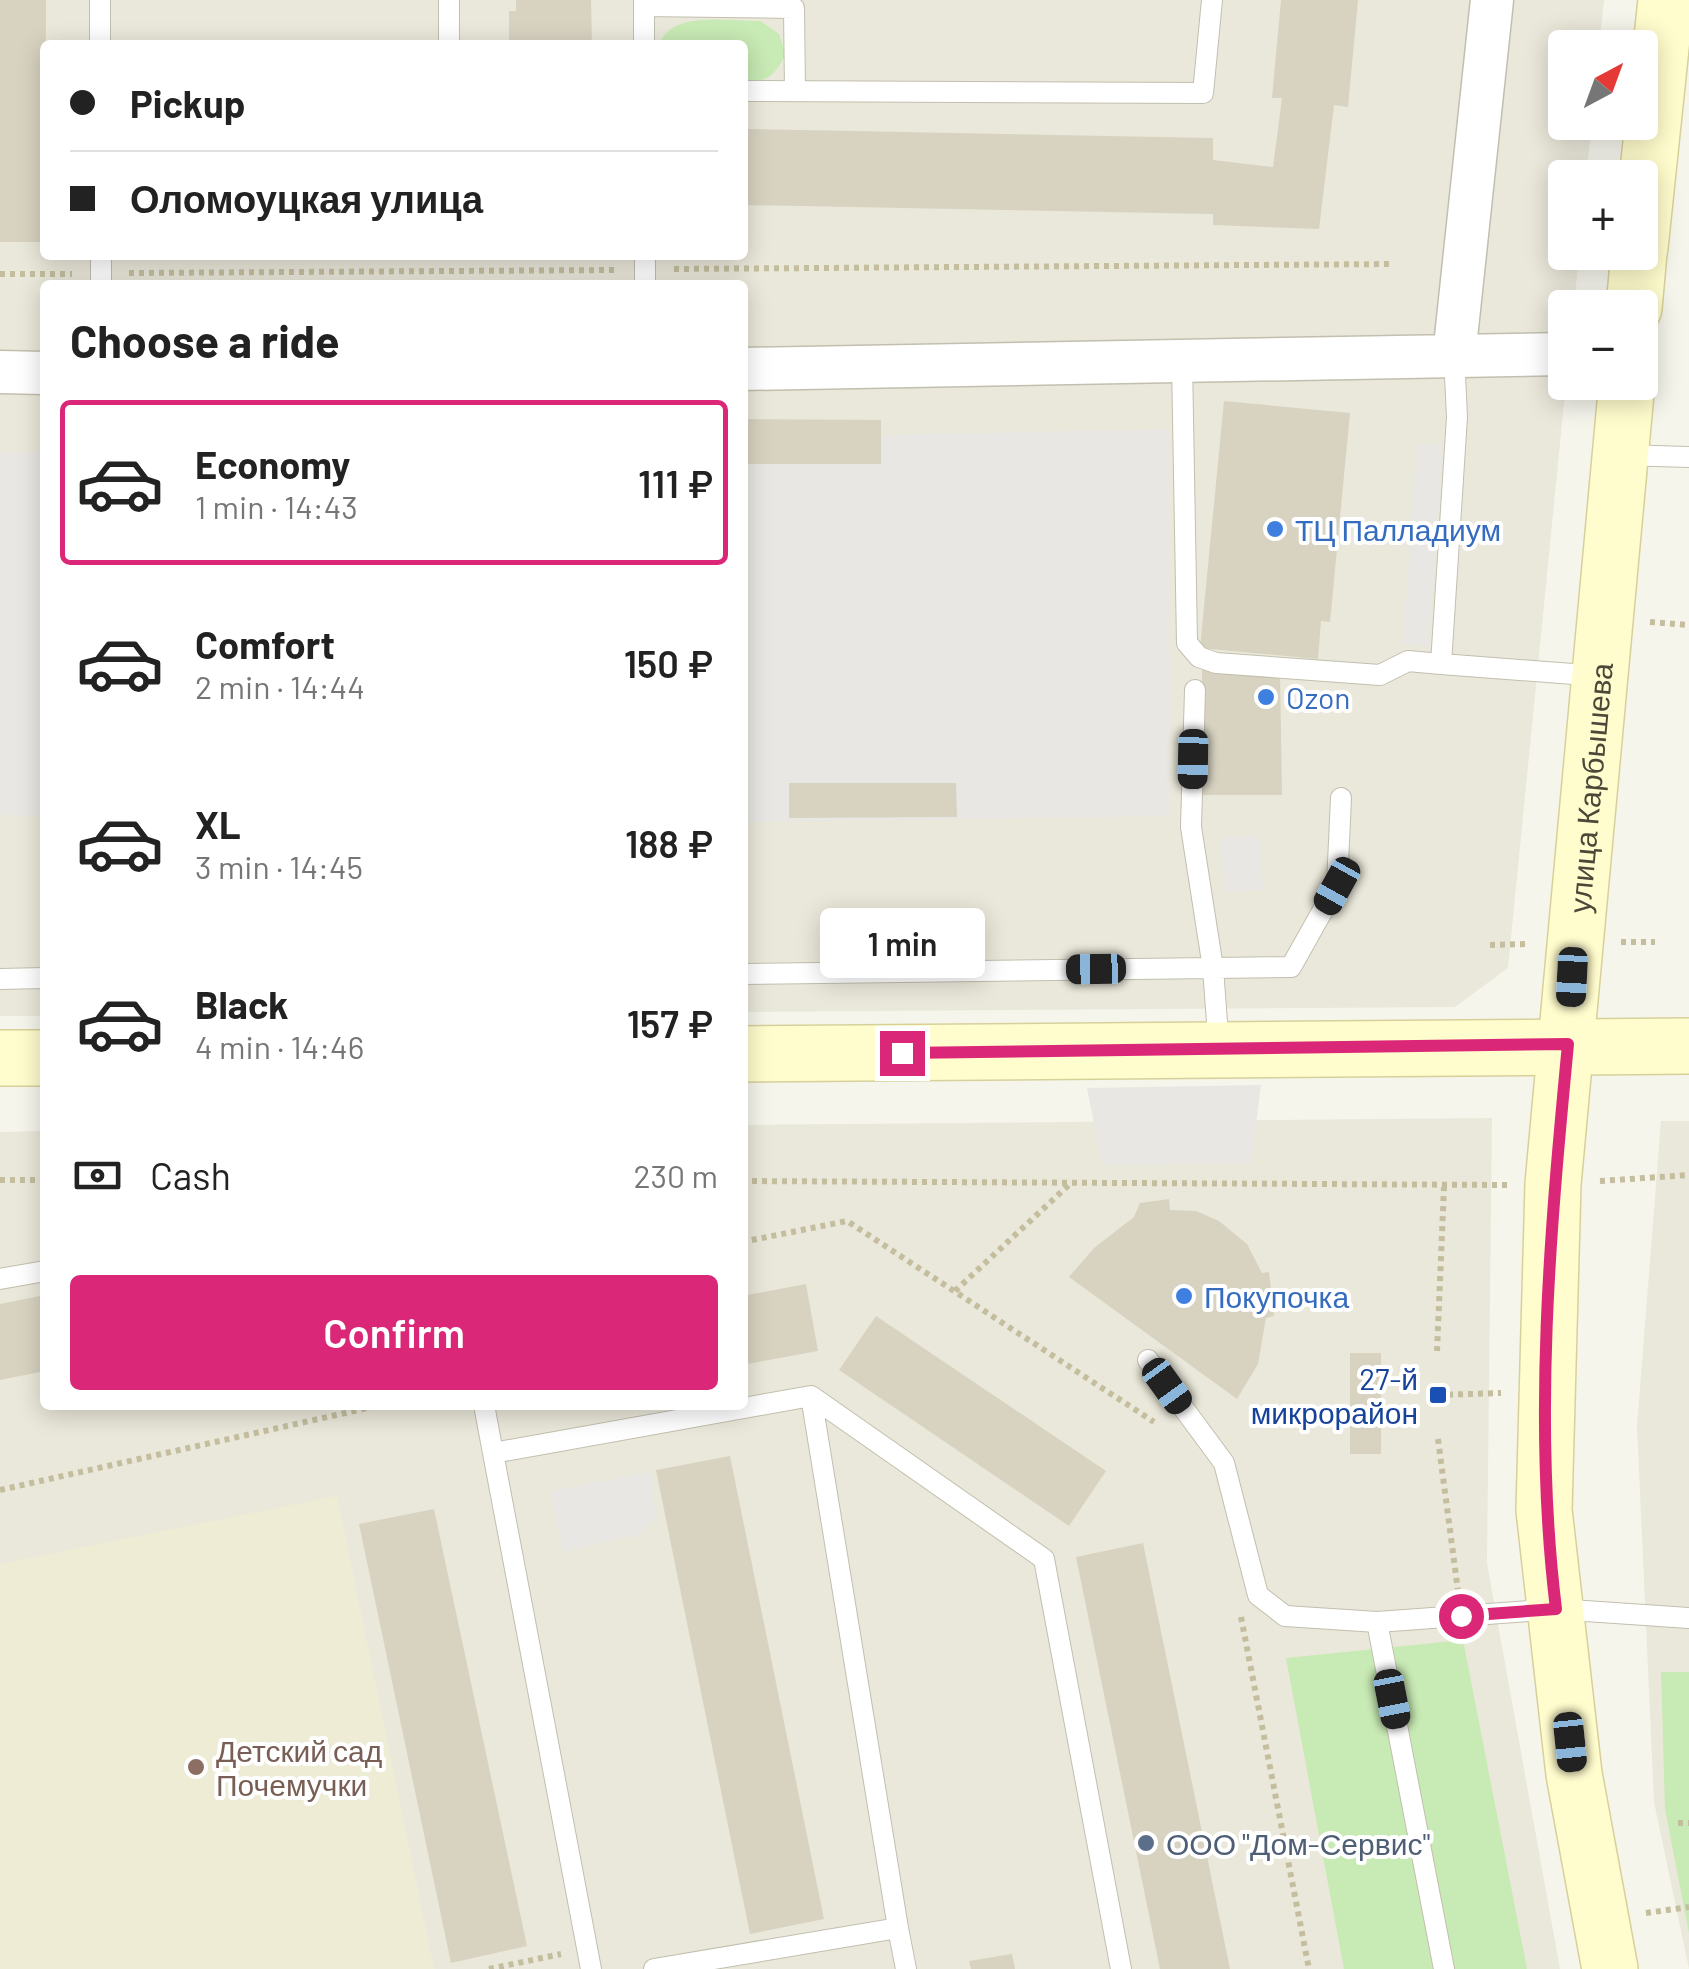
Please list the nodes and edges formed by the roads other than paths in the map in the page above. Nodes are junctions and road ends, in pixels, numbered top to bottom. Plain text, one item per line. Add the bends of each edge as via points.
1 (100, 0) edge
2 (449, 0) edge
3 (1212, 0) edge
4 (1492, 0) edge
5 (1666, 0) edge
6 (644, 3) edge
7 (758, 4) edge
8 (100, 40) edge
9 (449, 40) edge
10 (644, 40) edge
11 (748, 91) edge
12 (794, 91) junction
13 (1649, 160) edge
14 (1548, 354) edge
15 (1454, 356) junction
16 (1182, 361) junction
17 (748, 369) edge
18 (0, 372) edge
19 (40, 373) edge
20 (1625, 400) edge
21 (1621, 455) junction
22 (1689, 457) edge
23 (1441, 664) junction
24 (1598, 676) junction
25 (1195, 690) dead end
26 (1341, 798) dead end
27 (1213, 968) junction
28 (748, 974) edge
29 (40, 978) edge
30 (0, 979) edge
31 (1568, 1044) junction
32 (1689, 1046) edge
33 (1220, 1051) junction
34 (748, 1054) edge
35 (0, 1058) edge
36 (40, 1058) edge
37 (40, 1272) edge
38 (0, 1279) edge
39 (1148, 1360) dead end
40 (811, 1396) junction
41 (748, 1407) edge
42 (485, 1410) edge
43 (733, 1410) edge
44 (493, 1453) junction
45 (1556, 1609) junction
46 (1689, 1618) edge
47 (1378, 1622) junction
48 (898, 1928) junction
49 (589, 1959) edge
50 (654, 1969) edge
51 (906, 1969) edge
52 (1121, 1969) edge
53 (1444, 1969) edge
54 (1610, 1969) edge

1 - 8 lane
2 - 9 lane
3 - 12 lane via 1202,93
4 - 15 street
5 - 13 street
6 - 7 lane
6 - 10 lane
7 - 12 lane via 794,8
11 - 12 lane
14 - 15 street
15 - 16 street
15 - 23 lane via 1457,417
16 - 17 street
16 - 23 lane via 1188,644 1216,663 1380,675 1408,661
18 - 19 street
20 - 21 street, улица Карбышева
21 - 22 lane
21 - 24 street, улица Карбышева
23 - 24 lane
24 - 31 street, улица Карбышева
25 - 27 lane via 1192,827
26 - 27 lane via 1337,886 1292,967
27 - 28 lane
27 - 33 lane
29 - 30 lane
31 - 32 street
31 - 33 street
31 - 45 street, улица Карбышева via 1554,1184 1546,1392 1544,1510
33 - 34 street
35 - 36 street
37 - 38 lane
39 - 47 lane via 1224,1463 1258,1595 1286,1616
40 - 41 lane
40 - 48 lane
40 - 52 lane via 1044,1560
42 - 44 lane
43 - 44 lane
44 - 49 lane
45 - 46 lane
45 - 47 lane
45 - 54 street, улица Карбышева via 1574,1774
47 - 53 lane
48 - 50 lane
48 - 51 lane

